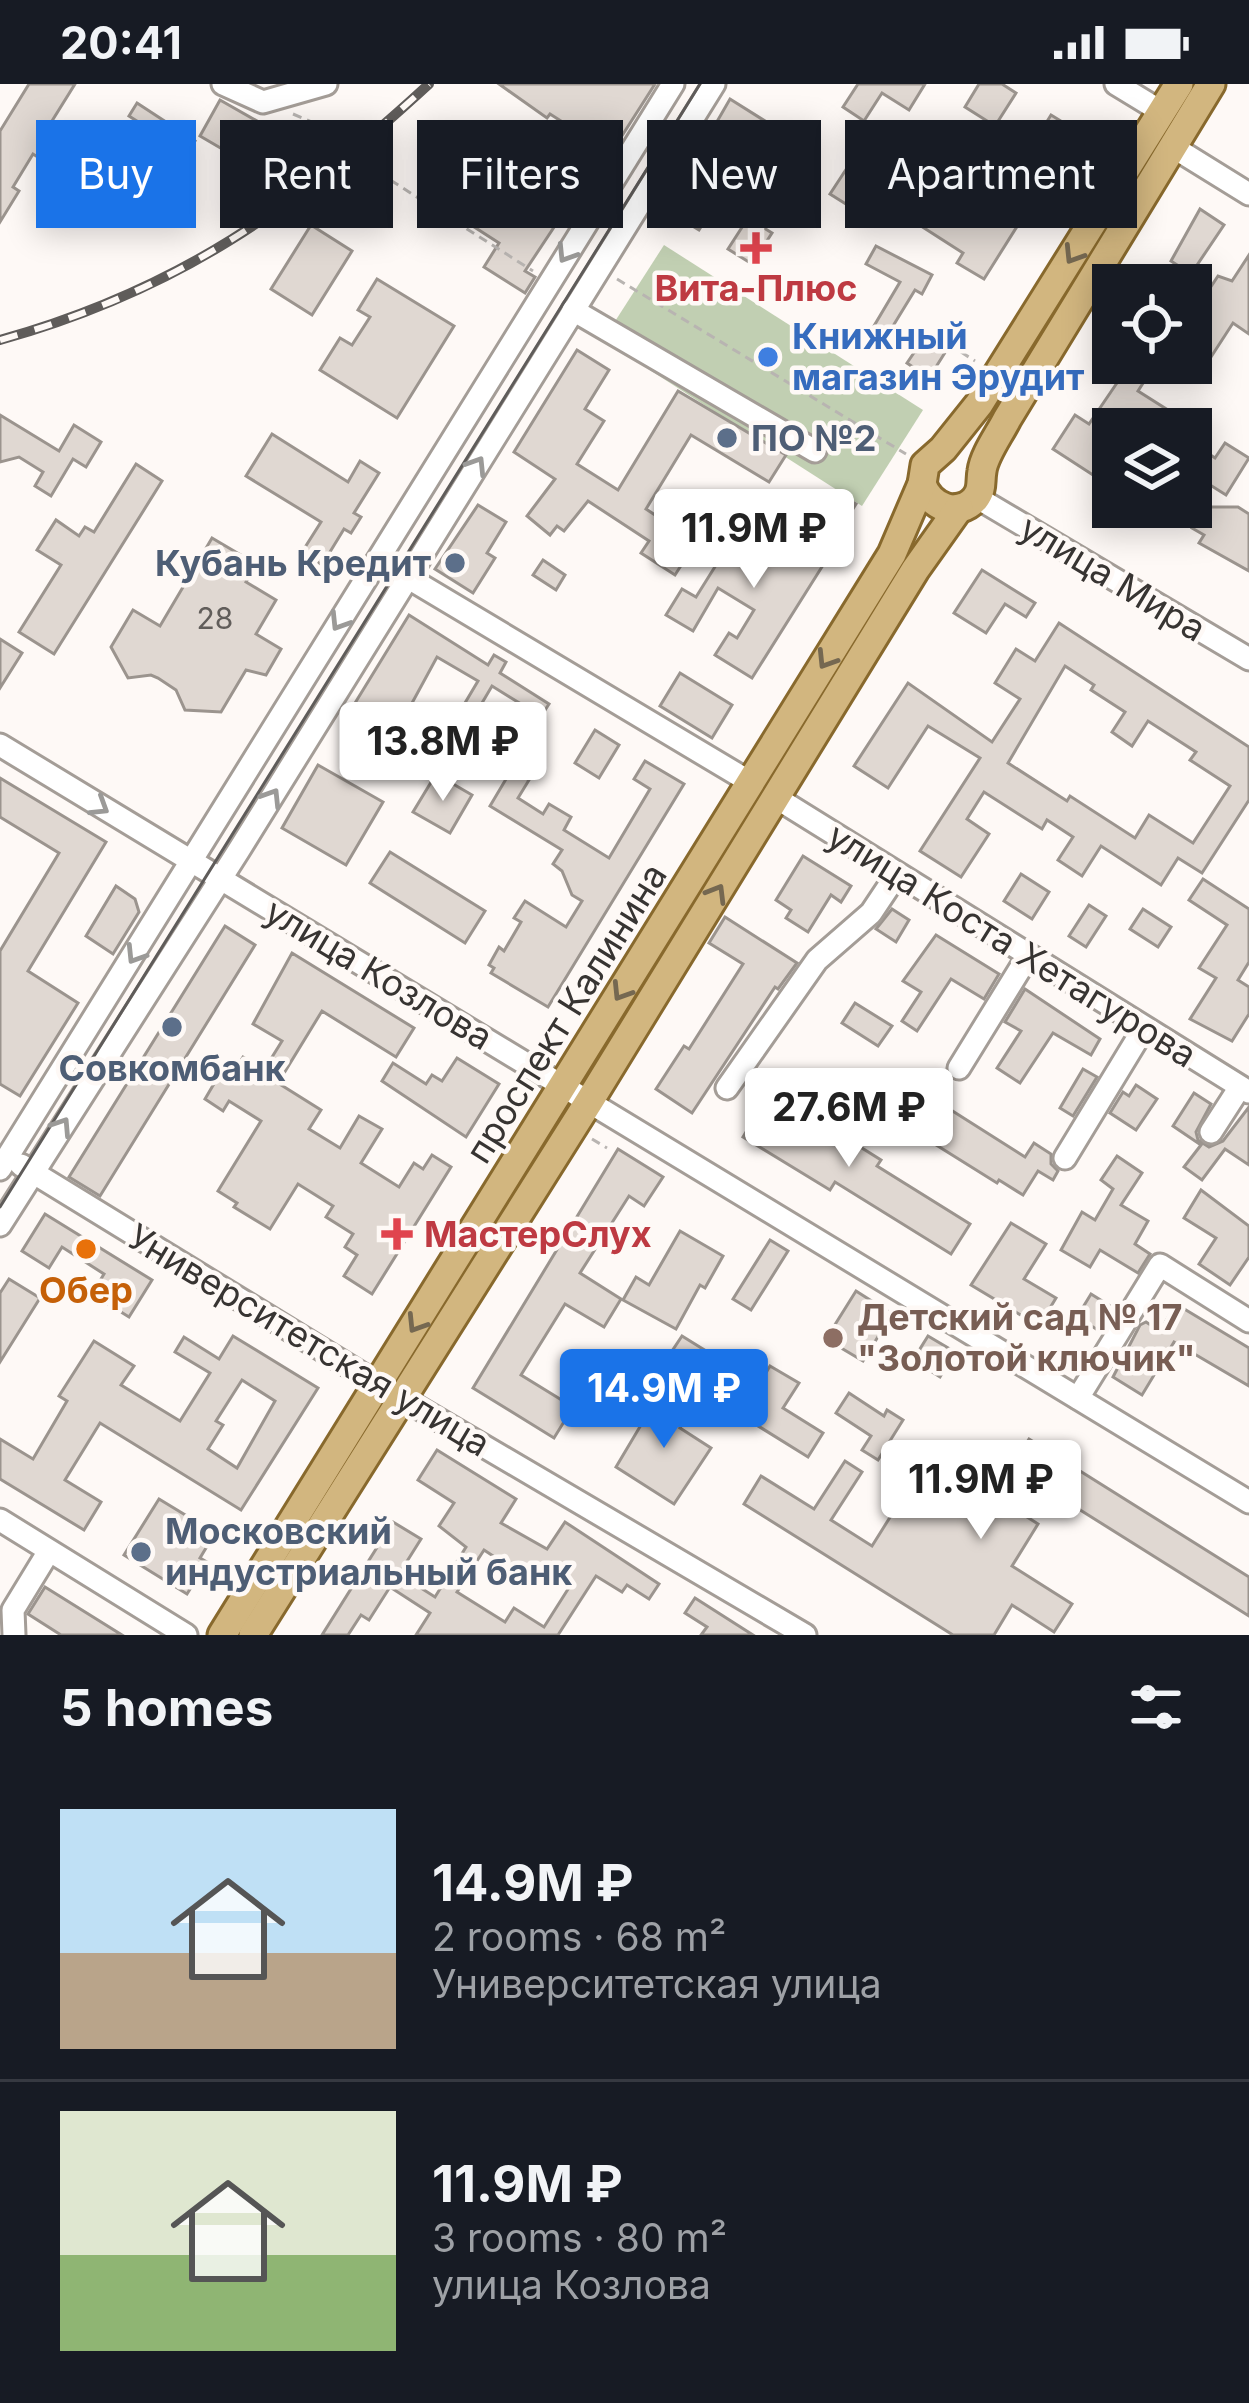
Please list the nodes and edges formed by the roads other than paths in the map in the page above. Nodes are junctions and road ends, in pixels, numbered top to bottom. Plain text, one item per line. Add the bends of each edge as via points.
1 (223, 84) edge
2 (326, 84) edge
3 (673, 84) edge
4 (714, 84) edge
5 (1116, 84) edge
6 (1179, 84) edge
7 (1211, 84) edge
8 (1162, 112) junction
9 (1173, 147) junction
10 (1249, 194) edge
11 (573, 310) junction
12 (815, 451) dead end
13 (930, 466) junction
14 (972, 492) junction
15 (407, 577) junction
16 (1249, 659) edge
17 (0, 745) edge
18 (750, 782) junction
19 (776, 797) junction
20 (193, 864) junction
21 (897, 874) junction
22 (221, 880) junction
23 (1028, 956) junction
24 (1144, 1028) junction
25 (958, 1068) dead end
26 (564, 1084) junction
27 (727, 1088) dead end
28 (1244, 1089) edge
29 (590, 1100) junction
30 (1211, 1132) dead end
31 (1065, 1157) dead end
32 (3, 1160) edge
33 (32, 1172) junction
34 (0, 1225) edge
35 (1249, 1321) edge
36 (391, 1391) junction
37 (1078, 1398) junction
38 (1249, 1502) edge
39 (0, 1520) edge
40 (50, 1551) junction
41 (14, 1635) edge
42 (186, 1635) edge
43 (222, 1635) edge
44 (253, 1635) edge
45 (805, 1635) edge

1 - 2 street via 263,102
3 -> 20 street
4 - 11 street
5 - 8 street
6 - 8 main road, проспект Калинина
7 - 9 main road, проспект Калинина
8 -> 13 main road, проспект Калинина via 979,404
9 - 10 street
9 - 14 main road, проспект Калинина via 1007,419
11 - 12 street
15 -> 11 street
13 - 14 main road via 932,501
13 - 14 main road via 962,450
13 -> 18 main road, проспект Калинина via 892,554
14 - 16 street, улица Мира
14 - 19 main road, проспект Калинина
15 - 18 street
22 -> 15 street
17 -> 20 street, улица Козлова
18 -> 26 main road, проспект Калинина
19 - 21 street, улица Коста Хетагурова
29 -> 19 main road, проспект Калинина
20 - 22 street, улица Козлова
20 -> 32 street
21 - 23 street, улица Коста Хетагурова
21 - 27 street via 872,913 818,960
22 - 26 street, улица Козлова
33 -> 22 street
23 - 24 street, улица Коста Хетагурова
23 - 25 street
24 - 28 street, улица Коста Хетагурова
24 - 31 street
26 - 29 street, улица Козлова
26 -> 36 main road, проспект Калинина
28 - 30 street
29 - 36 main road, проспект Калинина
29 - 37 street, улица Козлова
32 - 33 street, Университетская улица
33 - 34 street
33 - 36 street, Университетская улица
35 - 37 street via 1160,1265
36 - 43 main road, проспект Калинина
36 - 44 main road, проспект Калинина
36 - 45 street, Университетская улица
37 - 38 street, улица Козлова
39 - 40 street
40 - 41 street via 13,1610
40 - 42 street

